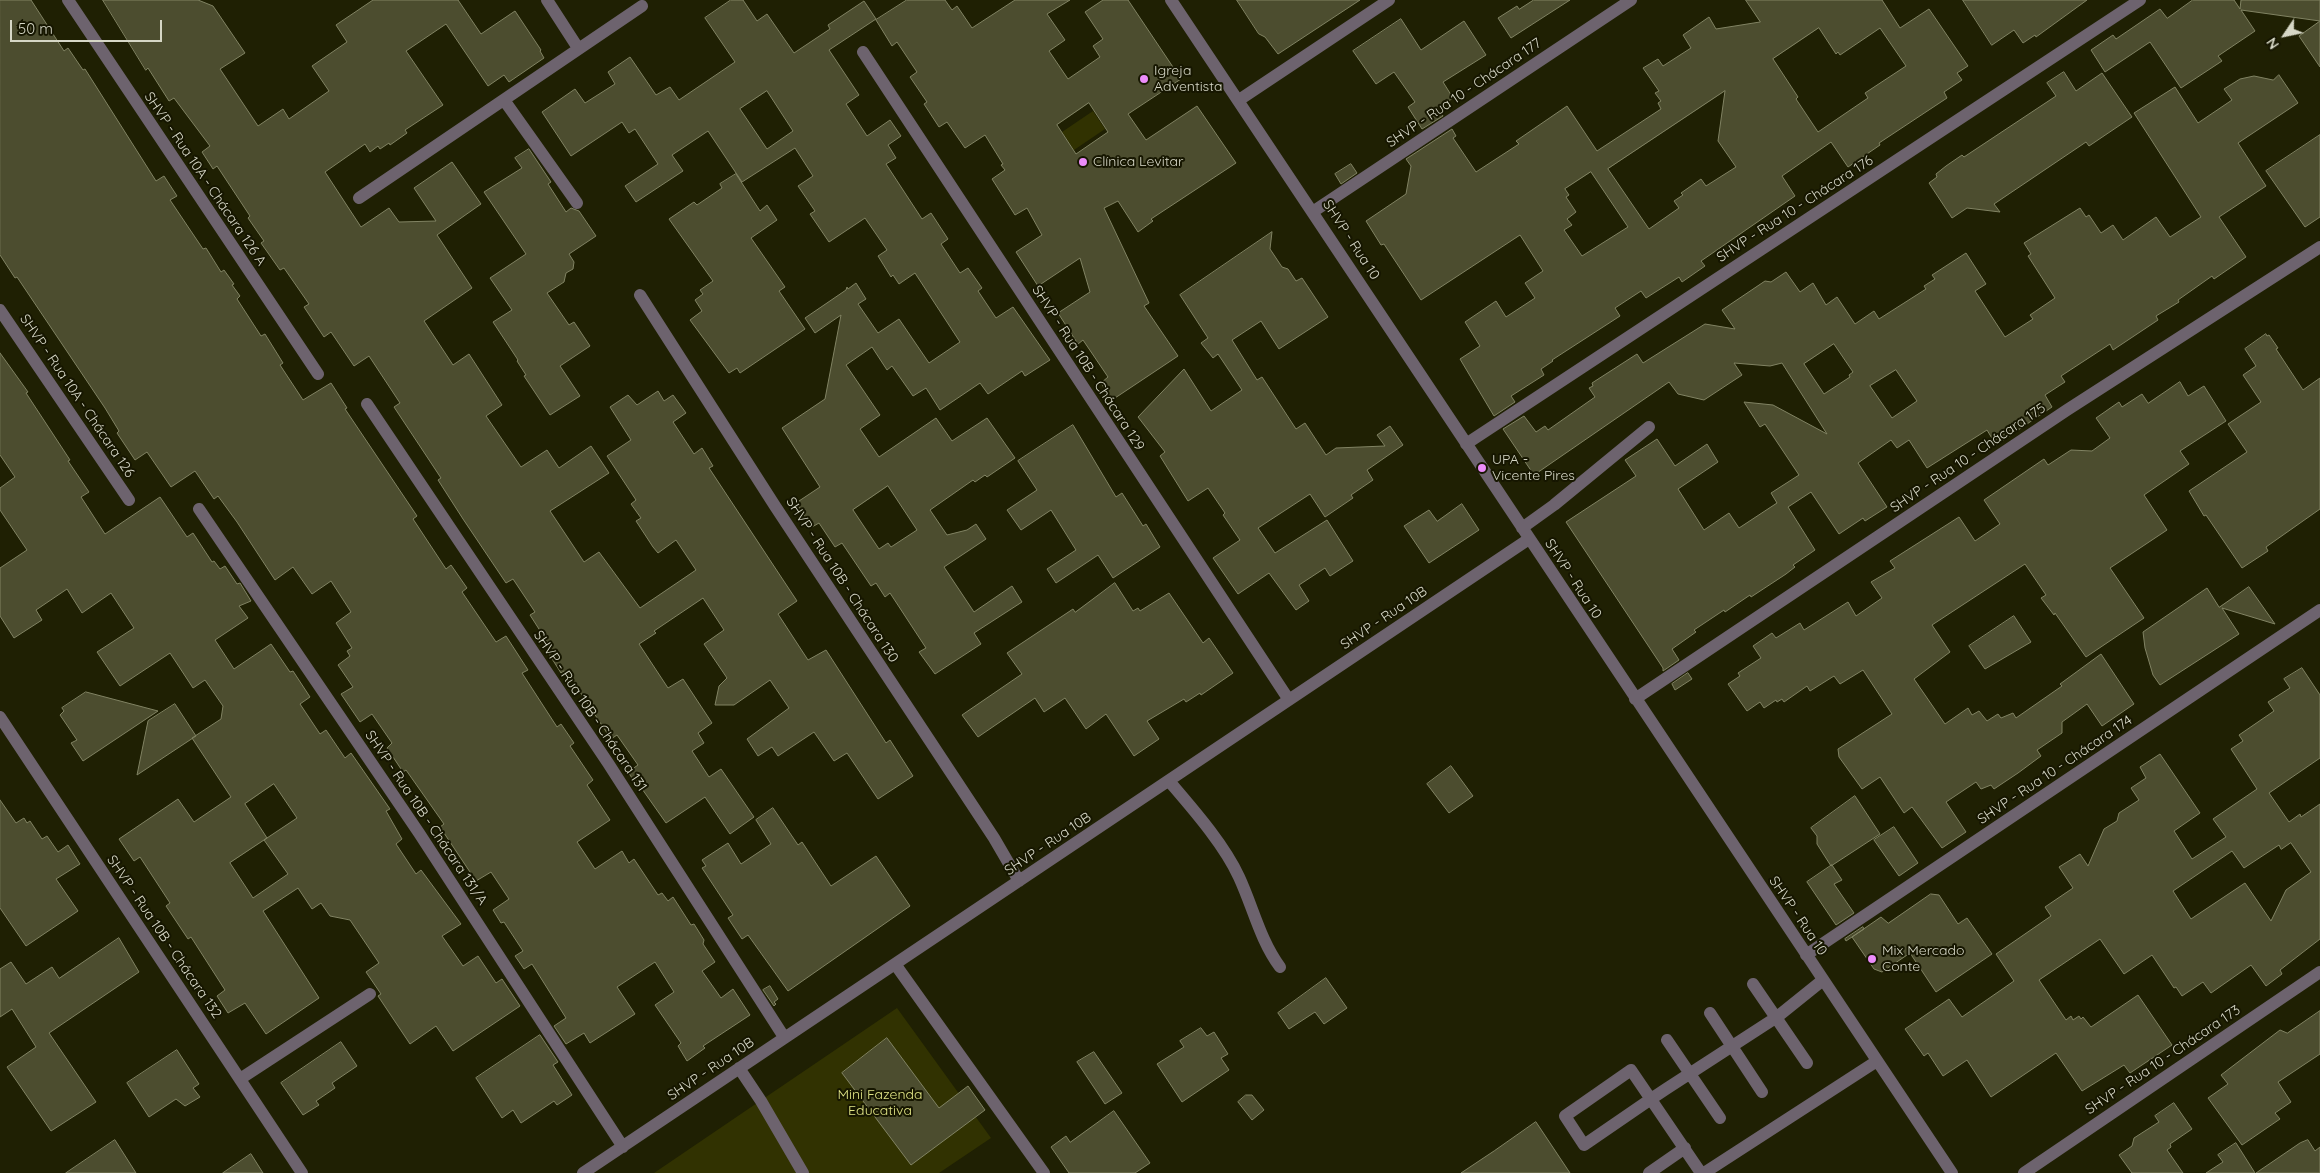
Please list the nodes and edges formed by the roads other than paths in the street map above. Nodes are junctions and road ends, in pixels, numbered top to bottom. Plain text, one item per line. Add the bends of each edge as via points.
1 (68, 0) edge
2 (547, 0) edge
3 (1171, 0) edge
4 (1390, 0) edge
5 (1631, 0) edge
6 (2140, 0) edge
7 (642, 6) dead end
8 (578, 48) junction
9 (863, 52) dead end
10 (504, 100) junction
11 (1239, 100) junction
12 (358, 198) dead end
13 (577, 203) dead end
14 (1314, 211) junction
15 (2320, 247) edge
16 (640, 295) dead end
17 (0, 310) edge
18 (318, 374) dead end
19 (367, 404) dead end
20 (1649, 428) dead end
21 (1466, 444) junction
22 (129, 500) dead end
23 (199, 509) dead end
24 (1526, 534) junction
25 (2320, 610) edge
26 (1635, 699) junction
27 (1289, 700) junction
28 (0, 717) edge
29 (1169, 781) junction
30 (1019, 881) junction
31 (1806, 955) junction
32 (894, 964) junction
33 (1280, 967) dead end
34 (2320, 972) edge
35 (1823, 980) junction
36 (1753, 984) dead end
37 (370, 994) dead end
38 (1710, 1014) dead end
39 (1777, 1018) junction
40 (784, 1037) junction
41 (1667, 1040) dead end
42 (1732, 1046) junction
43 (1806, 1062) dead end
44 (1877, 1062) junction
45 (739, 1068) junction
46 (1689, 1075) junction
47 (240, 1079) junction
48 (1762, 1092) dead end
49 (1651, 1099) junction
50 (1720, 1118) dead end
51 (623, 1147) junction
52 (1684, 1148) junction
53 (302, 1173) edge
54 (583, 1173) edge
55 (803, 1173) edge
56 (1044, 1173) edge
57 (1650, 1173) edge
58 (1703, 1173) edge
59 (1952, 1173) edge
60 (2024, 1173) edge

1 - 18 street, SHVP - Rua 10A - Chácara 126 A
2 - 8 street
3 - 11 street, SHVP - Rua 10
4 - 11 street
5 - 14 street, SHVP - Rua 10 - Chácara 177
6 - 21 street, SHVP - Rua 10 - Chácara 176
7 - 8 street
8 - 10 street
9 - 27 street, SHVP - Rua 10B - Chácara 129
10 - 12 street
10 - 13 street
11 - 14 street, SHVP - Rua 10
14 - 21 street, SHVP - Rua 10
15 - 26 street, SHVP - Rua 10 - Chácara 175 via 2067,410
16 - 30 street, SHVP - Rua 10B - Chácara 130
17 - 22 street, SHVP - Rua 10A - Chácara 126
19 - 40 street, SHVP - Rua 10B - Chácara 131 via 608,763
20 - 24 street, SHVP - Rua 10B via 1554,505
21 - 24 street, SHVP - Rua 10
23 - 51 street, SHVP - Rua 10B - Chácara 131/A via 419,833
24 - 26 street, SHVP - Rua 10
24 - 27 street, SHVP - Rua 10B
25 - 31 street, SHVP - Rua 10 - Chácara 174
26 - 31 street, SHVP - Rua 10
27 - 29 street, SHVP - Rua 10B
28 - 47 street, SHVP - Rua 10B - Chácara 132
29 - 30 street, SHVP - Rua 10B
29 - 33 street via 1201,818 1238,875 1268,950
30 - 32 street, SHVP - Rua 10B
31 - 35 street, SHVP - Rua 10
32 - 40 street, SHVP - Rua 10B
32 - 56 street
34 - 60 street, SHVP - Rua 10 - Chácara 173
35 - 39 street
35 - 44 street, SHVP - Rua 10
36 - 39 street
37 - 47 street
38 - 42 street
39 - 42 street
39 - 43 street
40 - 45 street, SHVP - Rua 10B
41 - 46 street
42 - 46 street
42 - 48 street
44 - 58 street
44 - 59 street, SHVP - Rua 10
45 - 51 street, SHVP - Rua 10B
45 - 55 street
46 - 49 street
46 - 50 street
47 - 53 street, SHVP - Rua 10B - Chácara 132
49 - 49 street via 1632,1070 1565,1116 1584,1145
49 - 52 street
51 - 54 street, SHVP - Rua 10B
52 - 57 street
52 - 58 street

